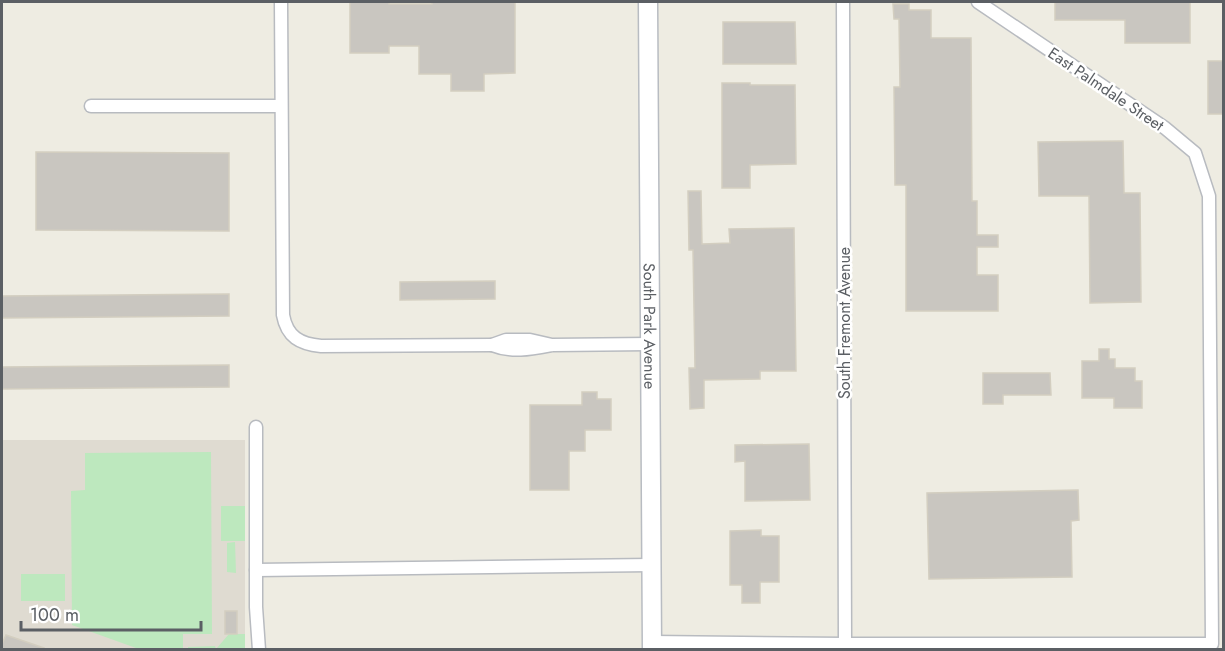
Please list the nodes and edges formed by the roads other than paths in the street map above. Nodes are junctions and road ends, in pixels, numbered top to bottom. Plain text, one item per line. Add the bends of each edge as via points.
1 (281, 2) edge
2 (648, 2) edge
3 (843, 2) edge
4 (978, 2) edge
5 (91, 106) dead end
6 (281, 106) junction
7 (650, 344) junction
8 (256, 427) dead end
9 (651, 565) junction
10 (256, 570) junction
11 (845, 644) junction
12 (652, 646) edge
13 (259, 650) edge

1 - 6 street
2 - 7 main road, South Park Avenue
3 - 11 street, South Fremont Avenue
4 - 11 street, East Palmdale Street via 1165,128 1195,153 1209,196 1212,644
5 - 6 street
6 - 7 street via 283,315 295,338 321,346 492,345 506,340 552,345
7 - 9 main road, South Park Avenue
8 - 10 street
9 - 10 street
9 - 12 main road, South Park Avenue
10 - 13 street
11 - 12 street

